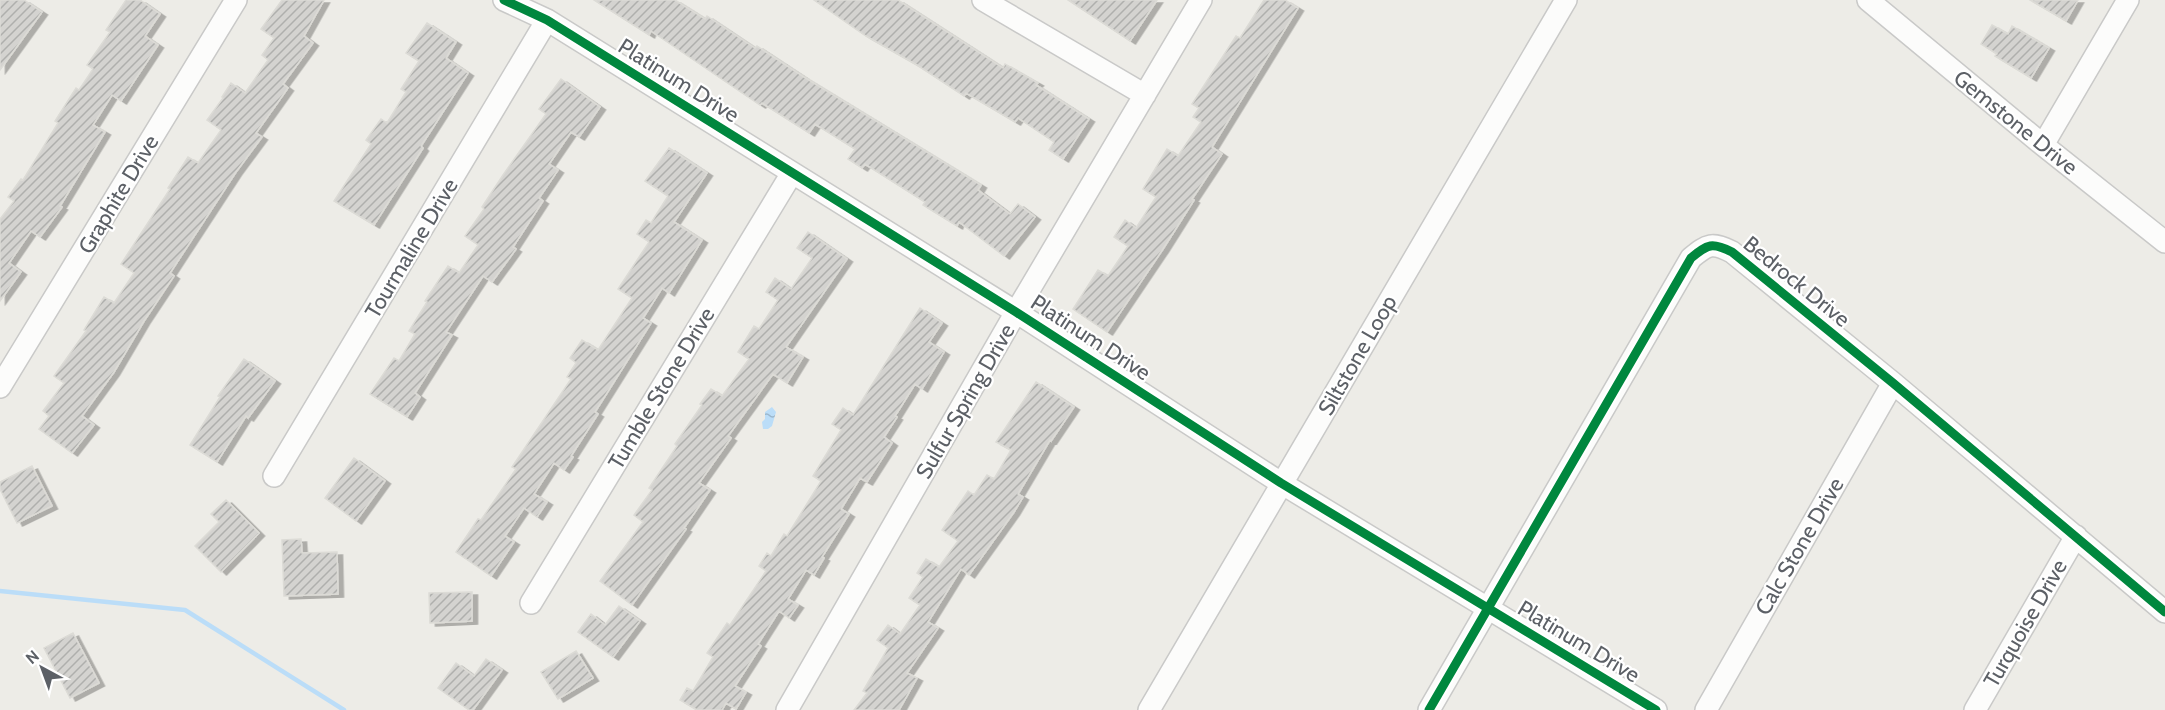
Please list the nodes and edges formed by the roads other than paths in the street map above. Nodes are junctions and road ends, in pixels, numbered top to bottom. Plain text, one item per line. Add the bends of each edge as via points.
1 (236, 0) edge
2 (504, 0) edge
3 (983, 0) edge
4 (1202, 0) edge
5 (1566, 0) edge
6 (1868, 0) edge
7 (2128, 0) edge
8 (547, 20) junction
9 (1145, 95) junction
10 (2043, 146) junction
11 (792, 173) junction
12 (2165, 242) edge
13 (1016, 312) junction
14 (1893, 383) junction
15 (0, 387) edge
16 (274, 476) dead end
17 (1281, 483) junction
18 (2076, 536) junction
19 (531, 603) dead end
20 (1488, 609) junction
21 (2165, 612) edge
22 (787, 710) edge
23 (1149, 710) edge
24 (1430, 710) edge
25 (1656, 710) edge
26 (1706, 710) edge
27 (1974, 710) edge

1 - 15 street, Graphite Drive
2 - 8 street, Platinum Drive
3 - 9 street
4 - 9 street, Sulfur Spring Drive
5 - 17 street, Siltstone Loop
6 - 10 street, Gemstone Drive
7 - 10 street
8 - 11 street, Platinum Drive
8 - 16 street, Tourmaline Drive
9 - 13 street, Sulfur Spring Drive
10 - 12 street, Gemstone Drive
11 - 13 street, Platinum Drive
11 - 19 street, Tumble Stone Drive
13 - 17 street, Platinum Drive
13 - 22 street, Sulfur Spring Drive
14 - 18 street, Bedrock Drive
14 - 20 street, Bedrock Drive via 1732,252 1719,245 1705,246 1691,258
14 - 26 street, Calc Stone Drive
17 - 20 street, Platinum Drive
17 - 23 street, Siltstone Loop
18 - 21 street, Bedrock Drive
18 - 27 street, Turquoise Drive
20 - 24 street, Bedrock Drive
20 - 25 street, Platinum Drive

